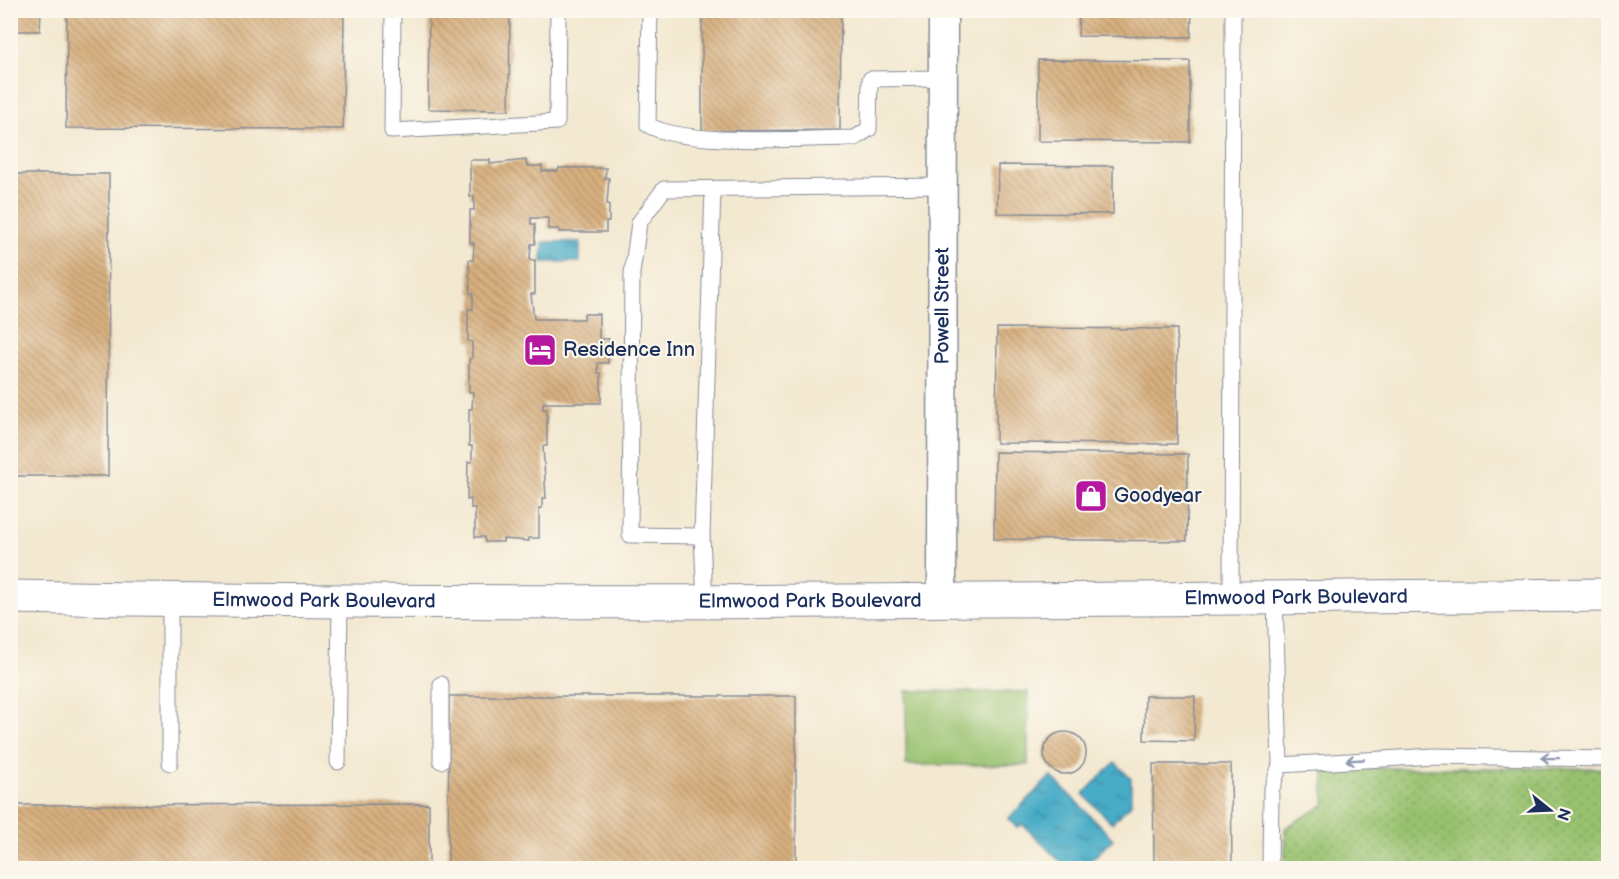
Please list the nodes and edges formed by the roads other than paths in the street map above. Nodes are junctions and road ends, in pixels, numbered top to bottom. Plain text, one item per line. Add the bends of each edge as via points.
1 (393, 10) edge
2 (558, 10) edge
3 (650, 10) edge
4 (943, 10) edge
5 (1233, 10) edge
6 (943, 78) junction
7 (943, 186) junction
8 (713, 189) junction
9 (702, 536) junction
10 (1608, 594) edge
11 (10, 597) edge
12 (1231, 599) junction
13 (1275, 599) junction
14 (170, 600) junction
15 (340, 602) junction
16 (705, 602) junction
17 (942, 603) junction
18 (441, 684) dead end
19 (1608, 759) edge
20 (441, 761) dead end
21 (338, 762) dead end
22 (170, 763) dead end
23 (1280, 765) junction
24 (1270, 868) edge

1 - 2 lane via 392,131 557,122
3 - 6 lane via 648,125 659,132 702,138 855,138 869,129 870,79
4 - 6 street, Powell Street
5 - 12 lane
6 - 7 street, Powell Street
7 - 8 lane
7 - 17 street, Powell Street
8 - 9 lane
8 - 9 lane via 664,189 639,223 632,273 630,535
9 - 16 lane
10 - 13 street, Elmwood Park Boulevard
11 - 14 street, Elmwood Park Boulevard
12 - 13 street, Elmwood Park Boulevard
12 - 17 street, Elmwood Park Boulevard
13 - 23 lane
14 - 15 street, Elmwood Park Boulevard
14 - 22 lane
15 - 16 street, Elmwood Park Boulevard
15 - 21 lane
16 - 17 street, Elmwood Park Boulevard
18 - 20 lane
19 -> 23 lane via 1434,756
23 - 24 lane via 1271,790

